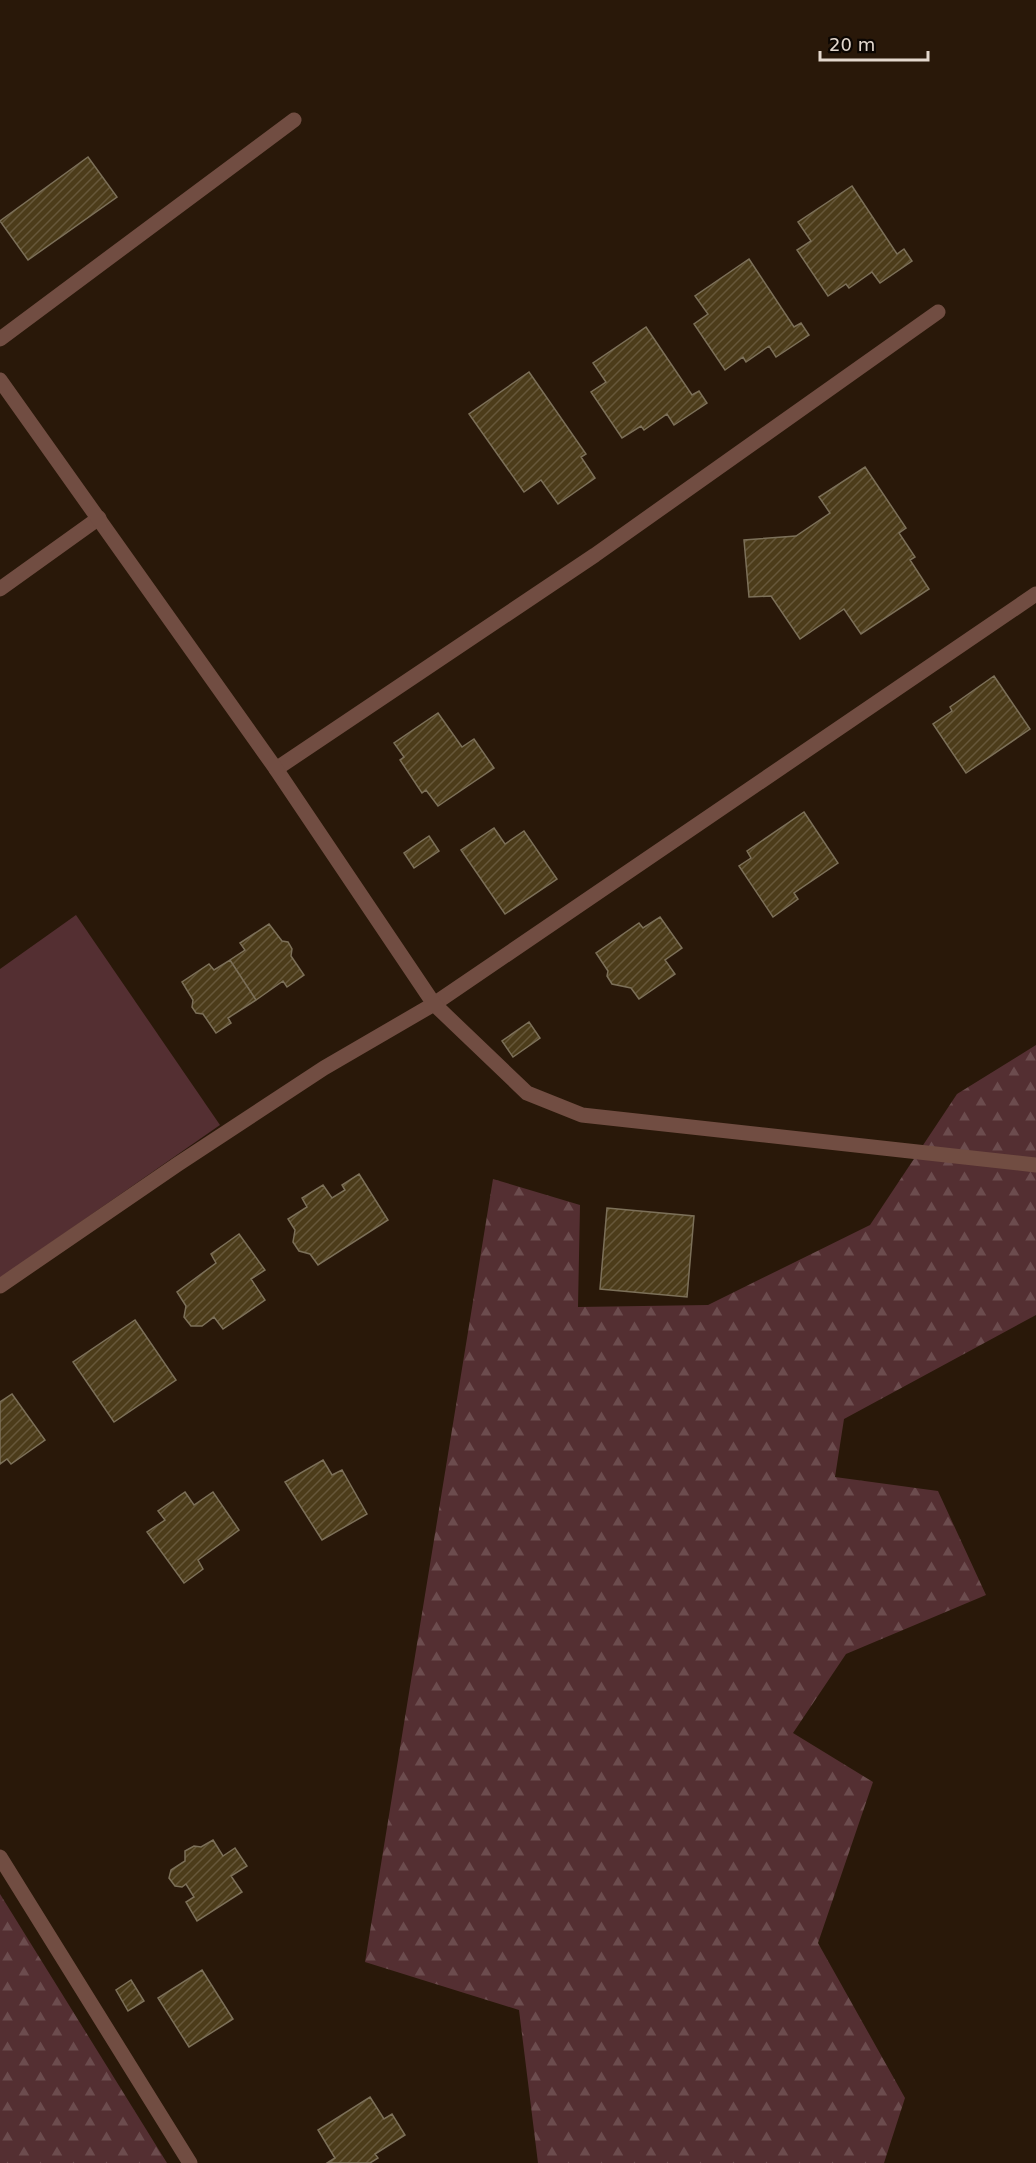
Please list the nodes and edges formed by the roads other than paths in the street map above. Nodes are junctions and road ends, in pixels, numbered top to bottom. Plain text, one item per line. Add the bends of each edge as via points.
1 (294, 120) dead end
2 (938, 312) dead end
3 (0, 339) edge
4 (0, 380) edge
5 (99, 518) junction
6 (0, 589) edge
7 (1036, 594) edge
8 (276, 769) junction
9 (434, 1004) junction
10 (1036, 1165) edge
11 (0, 1286) edge
12 (0, 1857) edge
13 (190, 2163) edge

1 - 3 street
2 - 8 street via 596,555
4 - 5 street
5 - 6 street
5 - 8 street
7 - 9 street
8 - 9 street
9 - 10 street via 527,1093 582,1115
9 - 11 street via 324,1068
12 - 13 street

